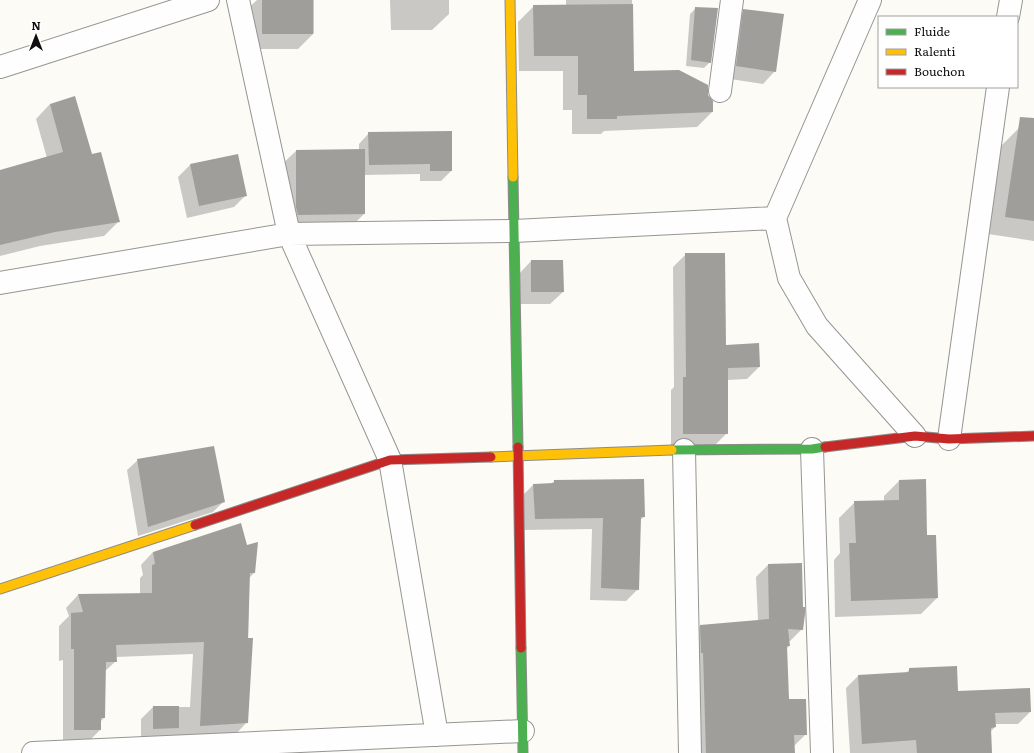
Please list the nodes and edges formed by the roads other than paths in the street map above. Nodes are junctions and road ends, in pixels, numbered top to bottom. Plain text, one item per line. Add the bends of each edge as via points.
1 (208, 0) edge
2 (238, 0) edge
3 (510, 0) edge
4 (732, 0) edge
5 (870, 0) edge
6 (1011, 0) edge
7 (1008, 16) edge
8 (0, 67) edge
9 (998, 88) edge
10 (720, 91) dead end
11 (775, 218) junction
12 (514, 231) junction
13 (289, 234) junction
14 (0, 283) edge
15 (915, 436) junction
16 (1034, 436) edge
17 (949, 440) junction
18 (812, 449) junction
19 (684, 450) junction
20 (518, 456) junction
21 (390, 460) junction
22 (0, 589) edge
23 (523, 731) junction
24 (437, 735) junction
25 (33, 753) edge
26 (523, 753) edge
27 (690, 753) edge
28 (822, 753) edge

1 - 8 street
2 - 13 street
3 - 12 street
4 - 10 street
5 - 11 street
6 - 7 street
9 - 17 street
11 - 12 street
11 - 15 street via 789,278 817,326
12 - 13 street
12 - 20 street
13 - 14 street
13 - 21 street
15 - 17 street
15 - 18 street
16 - 17 street
18 - 19 street
18 - 28 street
19 - 20 street
19 - 27 street
20 - 21 street
20 - 23 street
21 - 22 street
21 - 24 street
23 - 24 street
23 - 26 street
24 - 25 street

